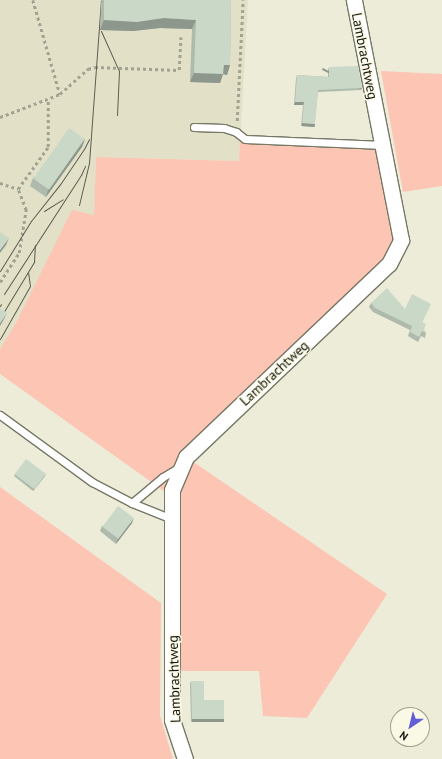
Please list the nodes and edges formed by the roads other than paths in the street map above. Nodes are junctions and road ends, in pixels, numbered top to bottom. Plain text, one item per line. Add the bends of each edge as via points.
1 (354, 0) edge
2 (194, 126) dead end
3 (382, 145) junction
4 (0, 415) edge
5 (182, 466) junction
6 (132, 503) junction
7 (172, 519) junction
8 (185, 759) edge

1 - 3 street, Lambrachtweg
2 - 3 lane via 224,128 236,132 245,139
3 - 5 street, Lambrachtweg via 401,240 389,264 186,457
4 - 6 lane via 77,473
5 - 6 lane via 163,477
5 - 7 street, Lambrachtweg via 172,490
6 - 7 lane
7 - 8 street, Lambrachtweg via 172,720

